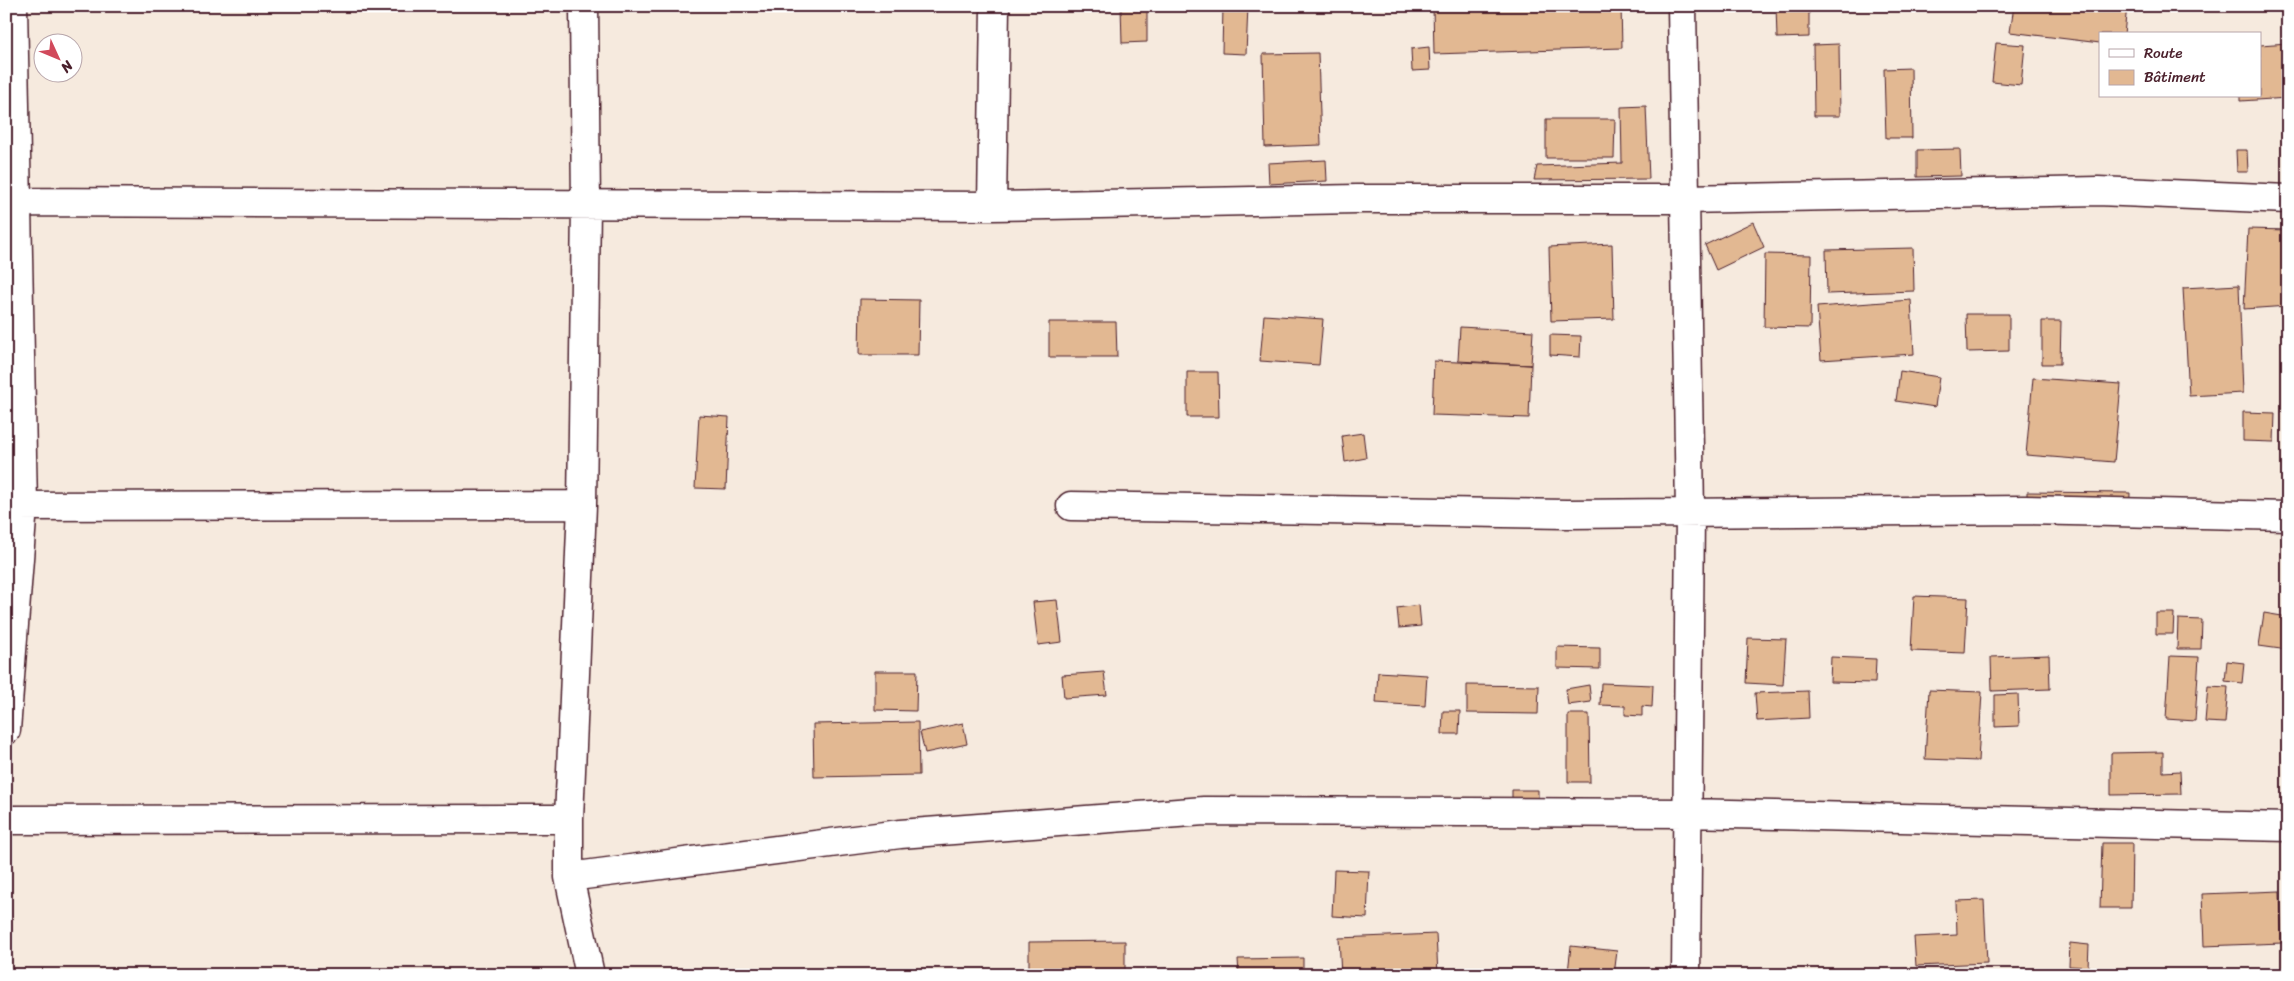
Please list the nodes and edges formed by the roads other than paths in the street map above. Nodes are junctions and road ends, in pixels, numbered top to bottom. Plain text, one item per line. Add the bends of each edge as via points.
1 (13, 6) edge
2 (584, 6) edge
3 (995, 6) edge
4 (1682, 6) edge
5 (2288, 198) edge
6 (1684, 199) junction
7 (12, 202) edge
8 (586, 206) junction
9 (992, 206) junction
10 (582, 505) junction
11 (15, 506) edge
12 (1071, 506) dead end
13 (1690, 513) junction
14 (2288, 516) edge
15 (6, 730) edge
16 (1687, 813) junction
17 (569, 819) junction
18 (6, 820) edge
19 (2288, 827) edge
20 (569, 877) junction
21 (590, 975) edge
22 (1686, 975) edge

1 - 7 street
2 - 8 street
3 - 9 street
4 - 6 street
5 - 6 street via 2098,191
6 - 9 street via 1357,199
6 - 13 street
7 - 8 street
7 - 11 street
8 - 9 street
8 - 10 street
10 - 11 street
10 - 17 street
11 - 15 street
12 - 13 street
13 - 14 street via 2024,510
13 - 16 street
16 - 19 street
16 - 20 street via 1204,811 900,834
16 - 22 street
17 - 18 street
17 - 20 street
20 - 21 street

